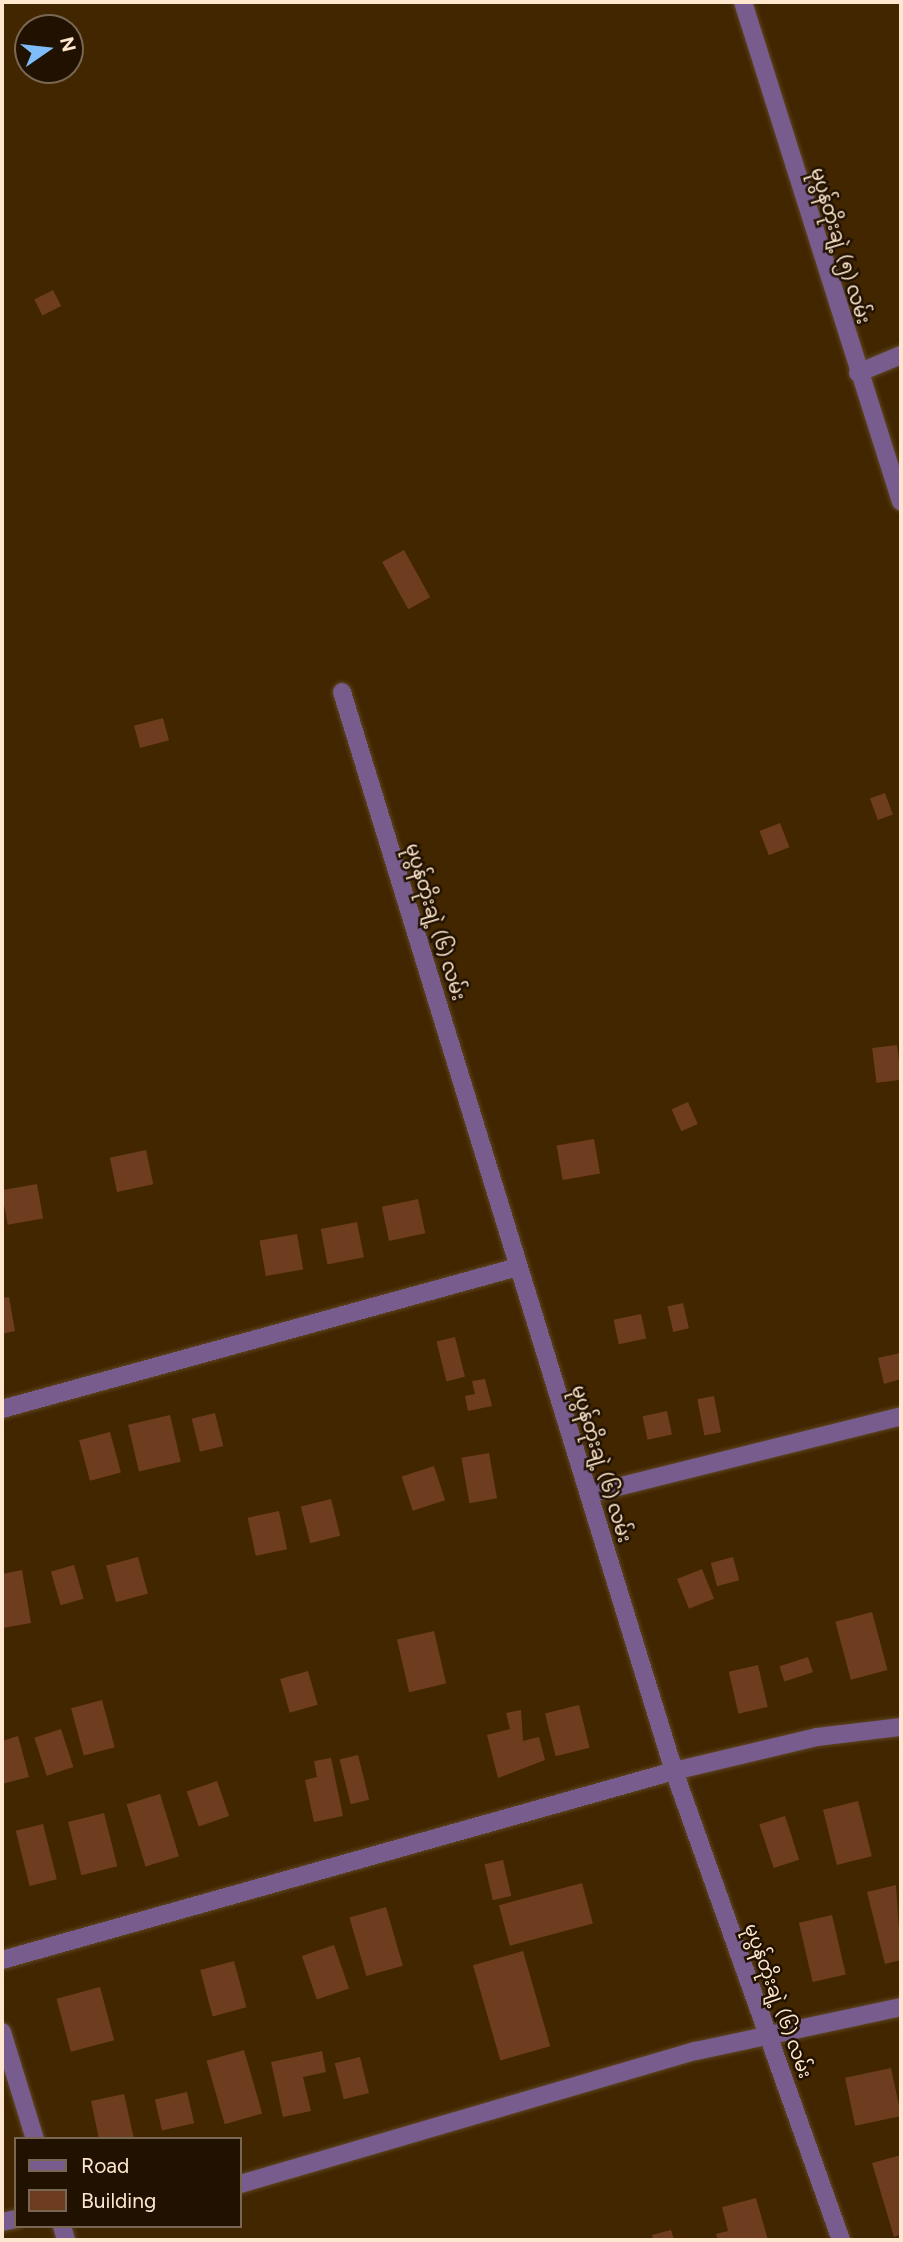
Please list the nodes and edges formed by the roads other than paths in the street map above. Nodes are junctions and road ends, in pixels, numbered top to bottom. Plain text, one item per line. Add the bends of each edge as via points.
1 (743, 2) edge
2 (901, 355) edge
3 (858, 373) junction
4 (901, 502) edge
5 (342, 692) dead end
6 (519, 1267) junction
7 (2, 1409) edge
8 (901, 1416) edge
9 (589, 1494) junction
10 (901, 1727) edge
11 (674, 1770) junction
12 (2, 1961) edge
13 (901, 2007) edge
14 (2, 2032) edge
15 (768, 2035) junction
16 (34, 2137) edge
17 (242, 2183) edge
18 (841, 2240) edge

1 - 3 street, မုပွန်တိုးချဲ့ (၅) လမ်း
2 - 3 street
3 - 4 street, မုပွန်တိုးချဲ့ (၅) လမ်း
5 - 6 street, မုပွန်တိုးချဲ့ (၆) လမ်း
6 - 7 street
6 - 9 street, မုပွန်တိုးချဲ့ (၆) လမ်း
8 - 9 street
9 - 11 street, မုပွန်တိုးချဲ့ (၆) လမ်း
10 - 11 street via 817,1737
11 - 12 street
11 - 15 street, မုပွန်တိုးချဲ့ (၆) လမ်း
13 - 15 street
14 - 16 street
15 - 17 street
15 - 18 street, မုပွန်တိုးချဲ့ (၆) လမ်း

